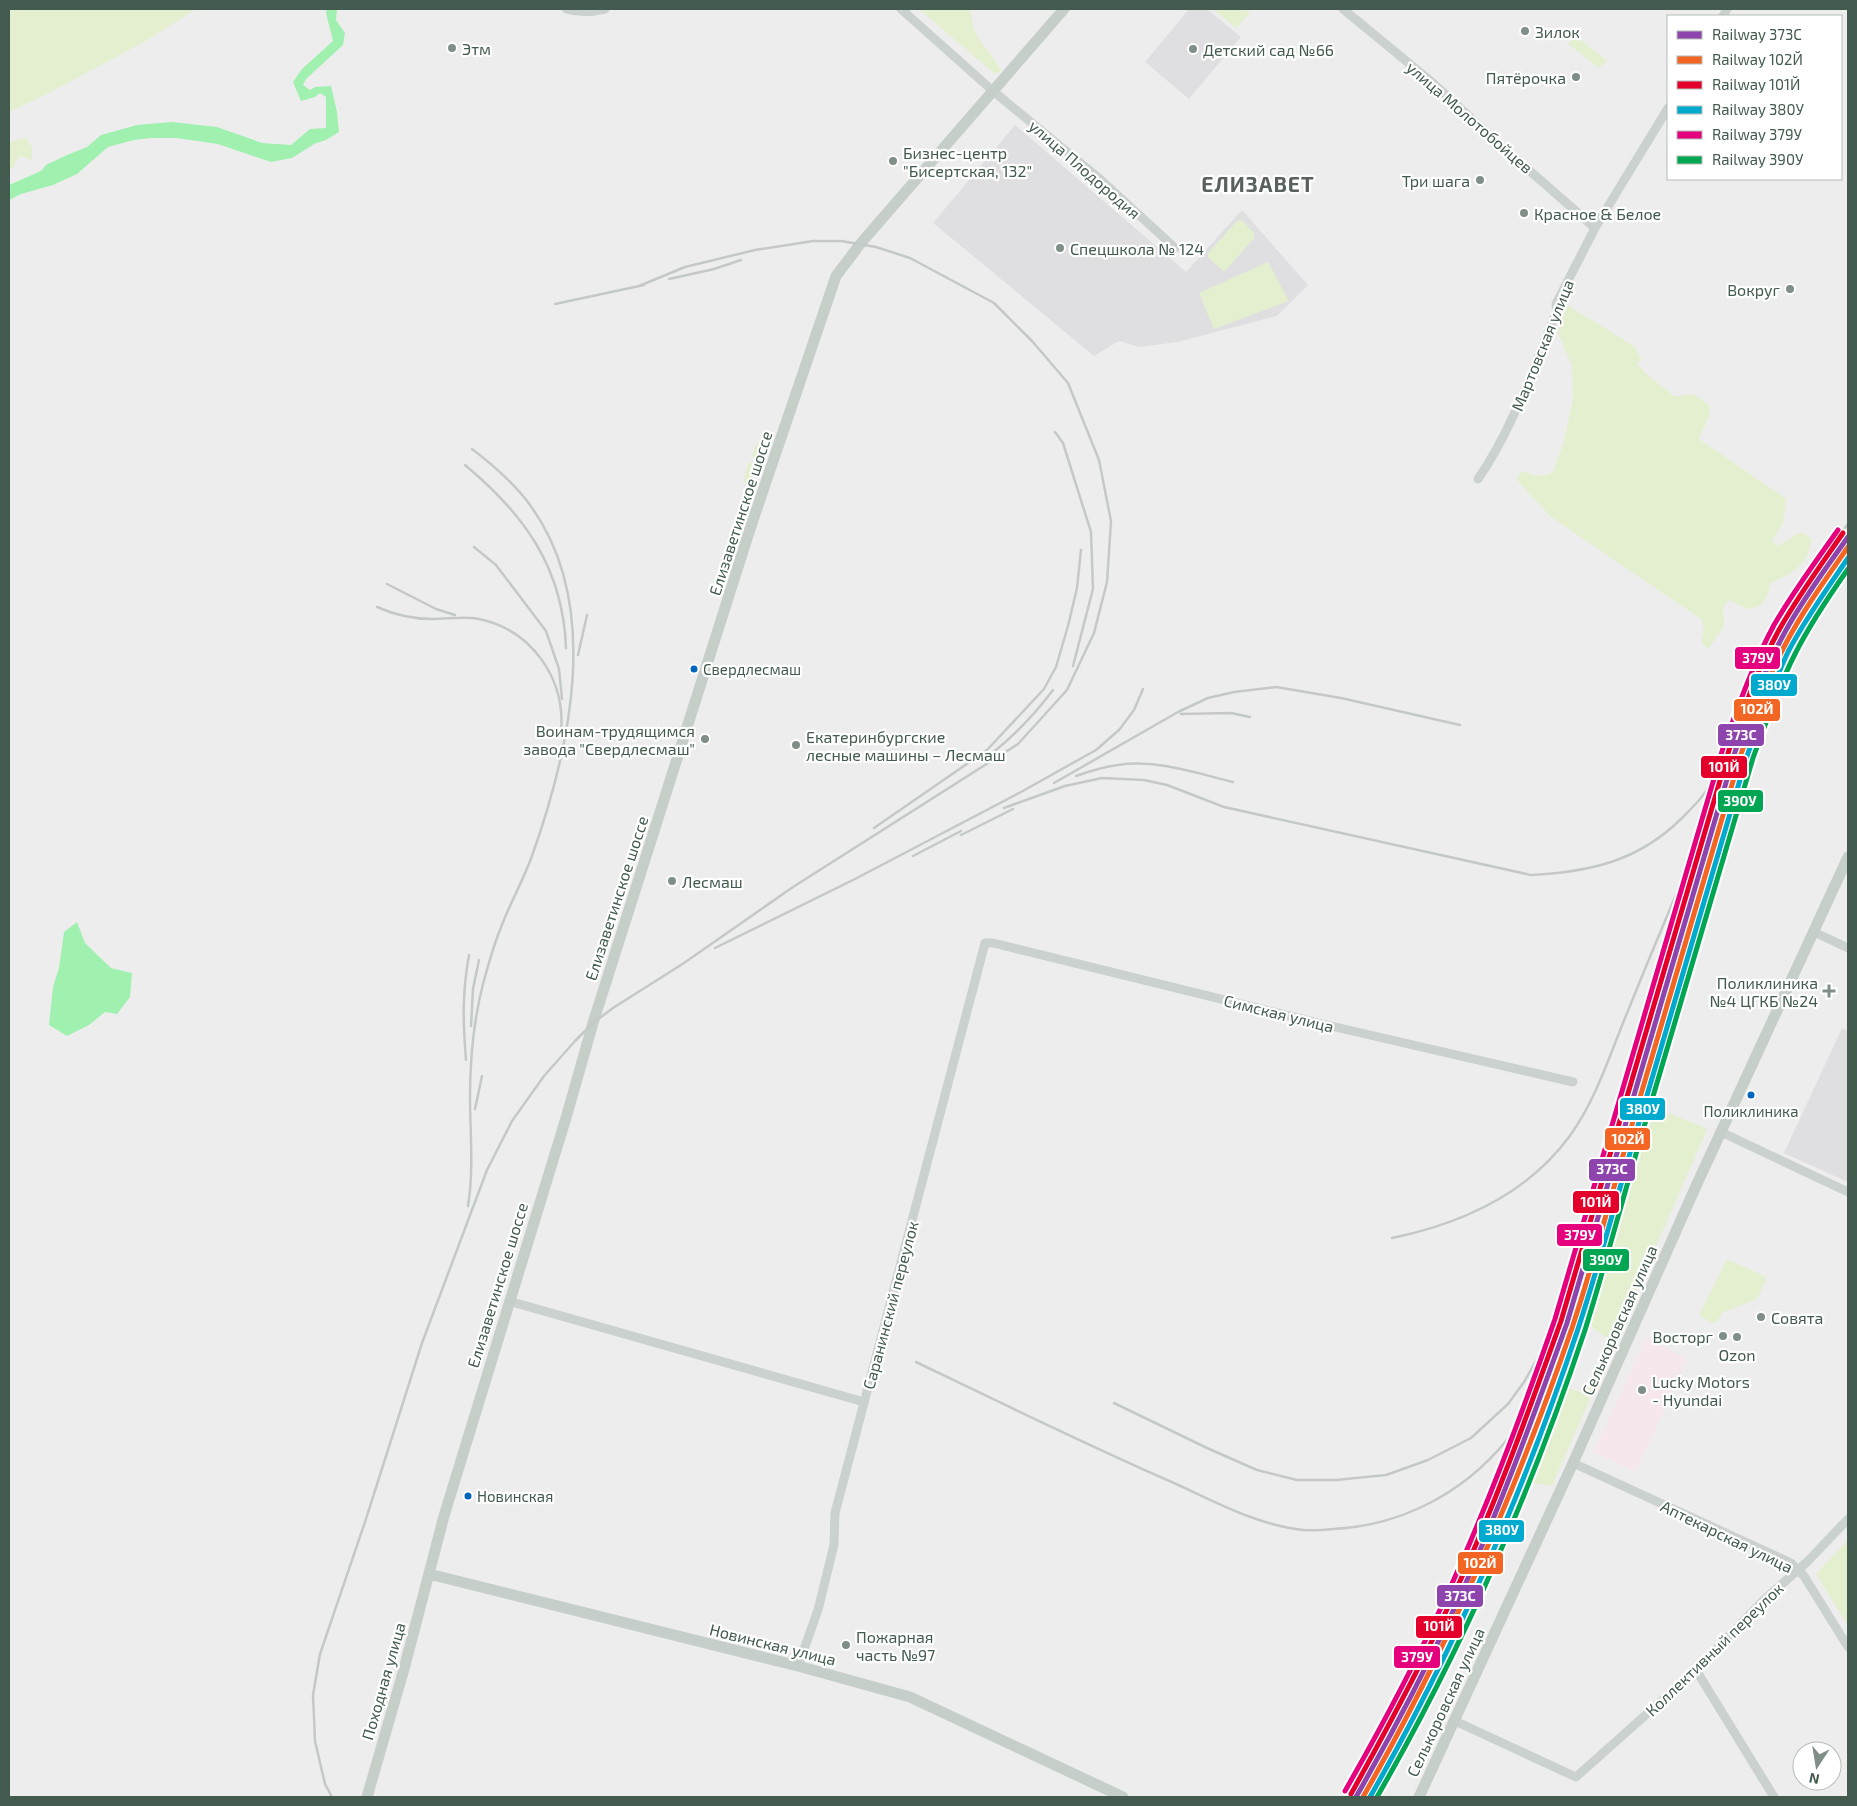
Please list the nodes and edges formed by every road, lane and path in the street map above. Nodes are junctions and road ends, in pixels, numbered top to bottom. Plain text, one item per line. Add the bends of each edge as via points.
1 (566, 9) edge
2 (605, 9) edge
3 (901, 9) edge
4 (1064, 9) edge
5 (1347, 10) edge
6 (994, 91) junction
7 (1667, 110) edge
8 (1595, 228) junction
9 (1176, 248) dead end
10 (1478, 479) dead end
11 (1848, 857) edge
12 (1814, 932) junction
13 (985, 943) joint
14 (1848, 948) edge
15 (1573, 1082) dead end
16 (1721, 1132) junction
17 (1848, 1192) edge
18 (509, 1302) junction
19 (864, 1402) junction
20 (1573, 1463) junction
21 (1848, 1519) edge
22 (1798, 1569) junction
23 (429, 1574) junction
24 (1848, 1647) edge
25 (798, 1666) junction
26 (1696, 1670) junction
27 (1455, 1721) junction
28 (367, 1797) edge
29 (1123, 1797) edge
30 (1419, 1797) edge
31 (1774, 1797) edge

1 - 2 street via 594,12
3 - 6 street, улица Плодородия
4 - 6 main road, Елизаветинское шоссе
5 - 8 street, улица Молотобойцев
6 - 9 street, улица Плодородия via 1102,180
6 - 18 main road, Елизаветинское шоссе via 836,276 751,526 593,1023
7 - 8 street, Мартовская улица
8 - 10 street, Мартовская улица via 1556,304 1557,311 1507,430
11 - 12 main road, Селькоровская улица
12 - 14 street
12 - 16 main road, Селькоровская улица
13 - 15 street, Симская улица
13 - 19 street, Саранинский переулок
16 - 17 street
16 - 20 main road, Селькоровская улица
18 - 19 street
18 - 23 main road, Елизаветинское шоссе
19 - 25 street, Саранинский переулок via 835,1513 834,1546 818,1610
20 - 22 street, Аптекарская улица
20 - 27 main road, Селькоровская улица
21 - 22 street, Коллективный переулок
22 - 24 street, Аптекарская улица
22 - 26 street, Коллективный переулок
23 - 25 main road, Новинская улица
23 - 28 main road, Походная улица
25 - 29 main road, Новинская улица via 910,1697
26 - 27 street, Коллективный переулок via 1576,1777
26 - 31 street
27 - 30 main road, Селькоровская улица

